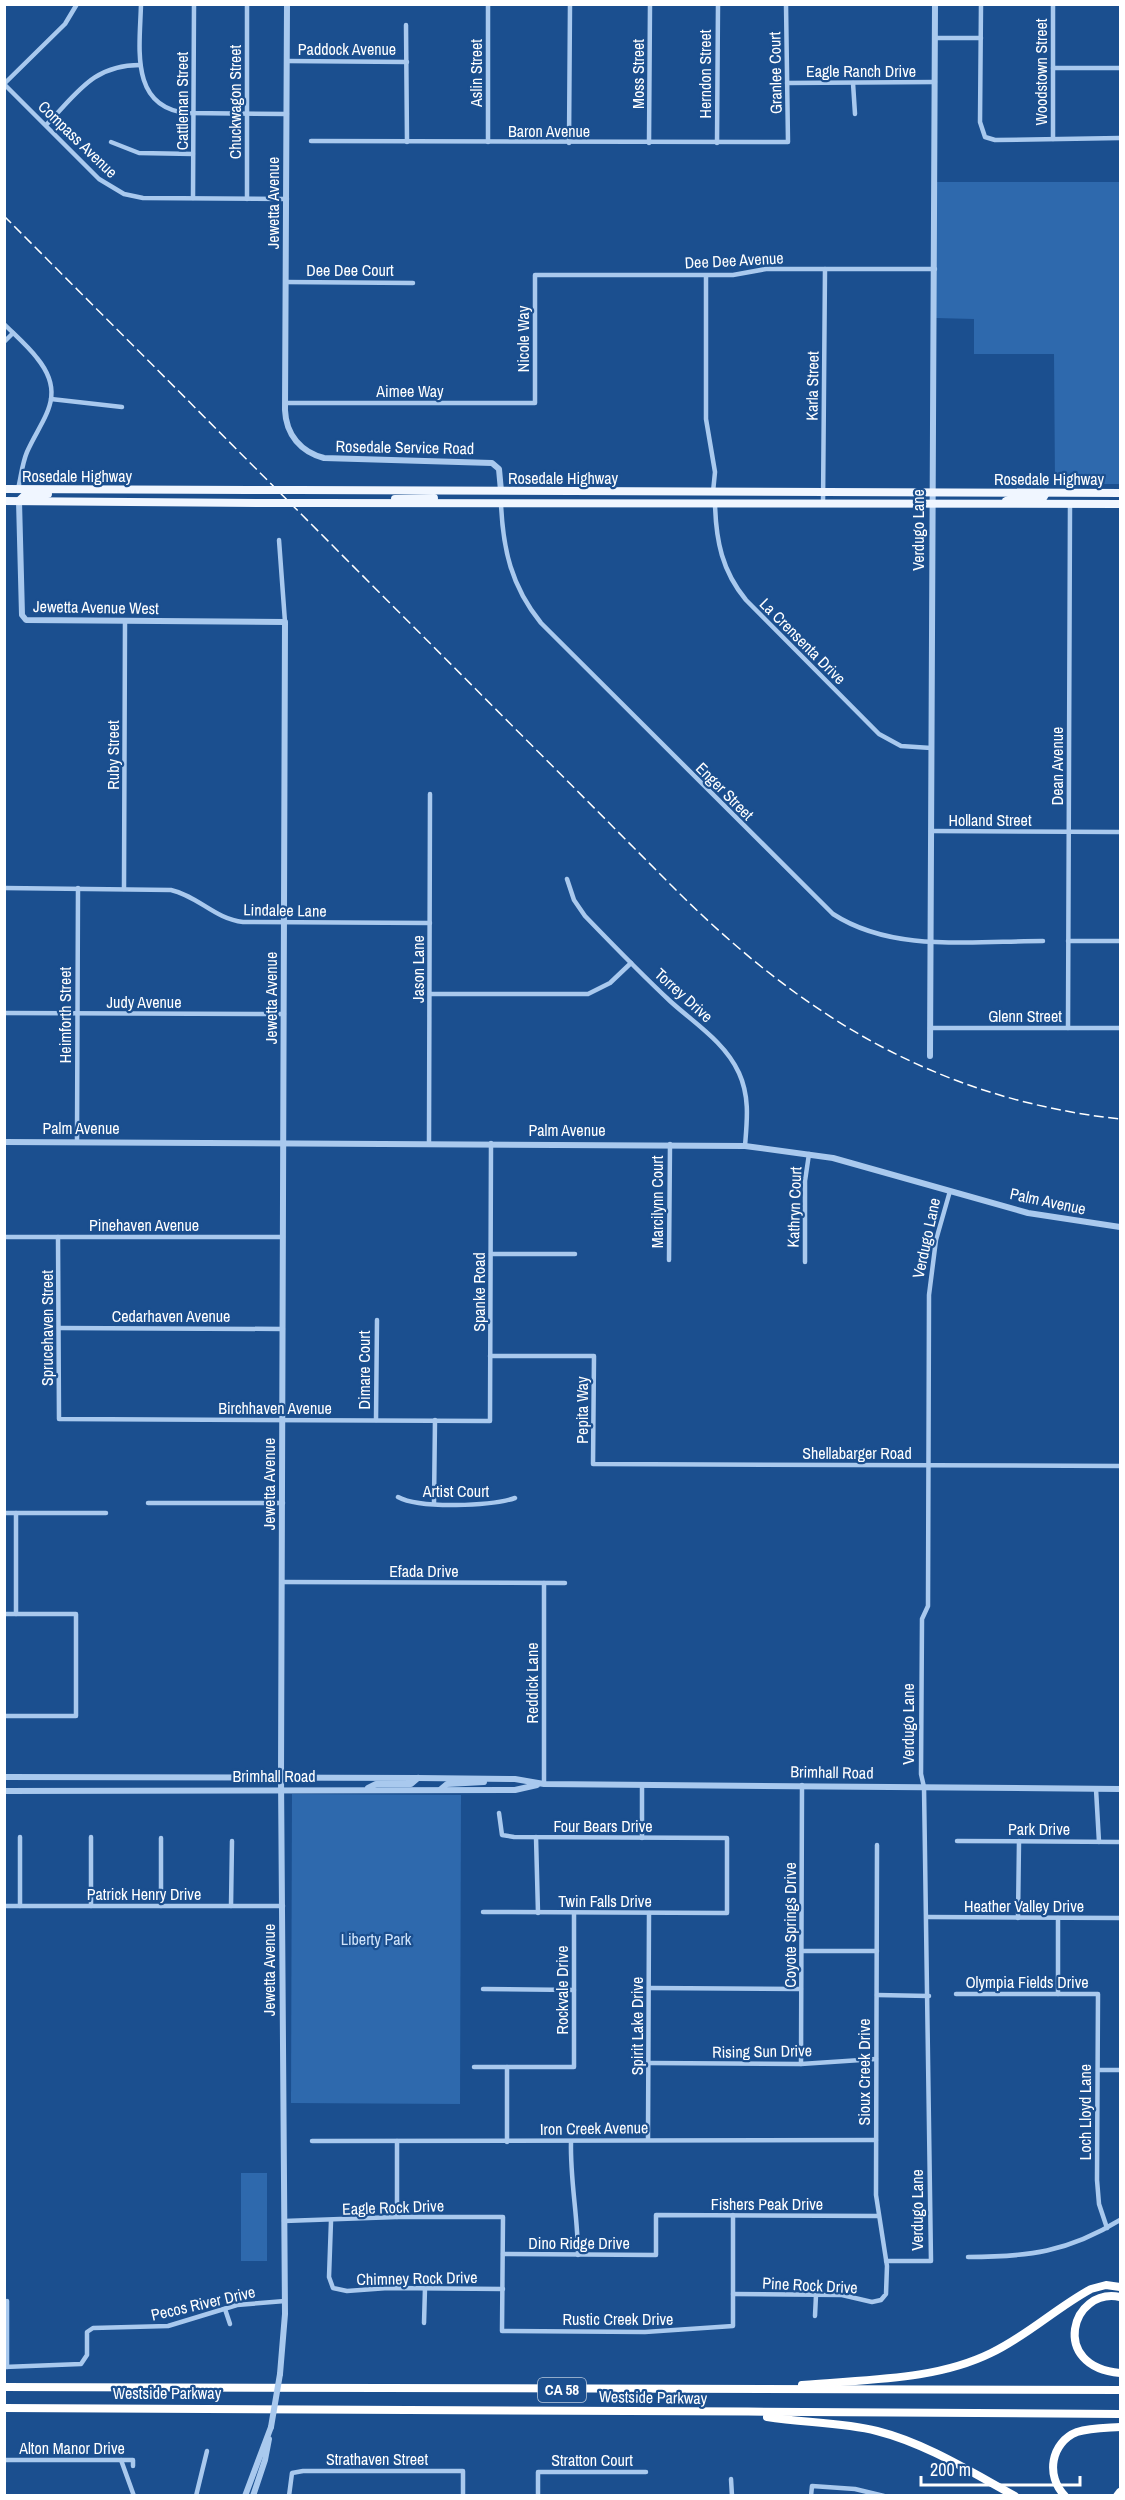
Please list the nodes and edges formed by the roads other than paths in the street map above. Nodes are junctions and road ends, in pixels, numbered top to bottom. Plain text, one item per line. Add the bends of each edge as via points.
1 (77, 4) edge
2 (141, 4) edge
3 (194, 4) edge
4 (247, 4) edge
5 (287, 4) edge
6 (488, 4) edge
7 (570, 4) edge
8 (650, 4) edge
9 (718, 4) edge
10 (786, 4) edge
11 (935, 4) edge
12 (981, 4) edge
13 (1053, 4) edge
14 (406, 25) dead end
15 (935, 38) junction
16 (981, 38) junction
17 (287, 61) junction
18 (407, 62) junction
19 (140, 65) junction
20 (1053, 68) junction
21 (1120, 68) edge
22 (935, 82) junction
23 (787, 83) junction
24 (853, 83) junction
25 (4, 84) edge
26 (194, 113) junction
27 (247, 114) junction
28 (287, 114) junction
29 (855, 114) dead end
30 (46, 125) junction
31 (1120, 138) edge
32 (1053, 139) junction
33 (311, 141) dead end
34 (111, 142) dead end
35 (407, 142) junction
36 (488, 142) junction
37 (788, 142) joint
38 (569, 143) junction
39 (649, 143) junction
40 (717, 143) junction
41 (194, 154) junction
42 (193, 198) junction
43 (247, 199) junction
44 (287, 199) junction
45 (825, 269) junction
46 (935, 269) junction
47 (535, 275) joint
48 (706, 276) junction
49 (286, 282) junction
50 (413, 283) dead end
51 (4, 324) edge
52 (14, 333) junction
53 (4, 342) edge
54 (51, 399) junction
55 (285, 403) junction
56 (535, 403) joint
57 (122, 407) dead end
58 (4, 489) edge
59 (18, 489) junction
60 (151, 490) junction
61 (501, 491) junction
62 (576, 491) junction
63 (713, 492) junction
64 (823, 492) junction
65 (932, 492) junction
66 (767, 493) junction
67 (1046, 493) junction
68 (1120, 493) edge
69 (1120, 497) edge
70 (4, 498) edge
71 (19, 501) junction
72 (501, 503) junction
73 (631, 503) junction
74 (715, 503) junction
75 (382, 504) junction
76 (823, 504) junction
77 (932, 504) junction
78 (999, 504) junction
79 (1070, 504) junction
80 (1120, 504) edge
81 (279, 540) dead end
82 (125, 622) junction
83 (285, 622) junction
84 (931, 748) junction
85 (430, 794) dead end
86 (931, 831) junction
87 (1068, 832) junction
88 (1120, 832) edge
89 (567, 879) dead end
90 (4, 888) edge
91 (78, 888) junction
92 (124, 889) junction
93 (284, 922) junction
94 (430, 923) junction
95 (930, 941) junction
96 (1042, 941) dead end
97 (1068, 941) junction
98 (1120, 941) edge
99 (631, 963) junction
100 (430, 994) junction
101 (4, 1013) edge
102 (77, 1013) junction
103 (284, 1014) junction
104 (930, 1028) junction
105 (1068, 1028) junction
106 (1120, 1028) edge
107 (930, 1056) dead end
108 (4, 1142) edge
109 (77, 1142) junction
110 (284, 1142) junction
111 (429, 1143) junction
112 (491, 1143) junction
113 (669, 1144) junction
114 (745, 1146) junction
115 (809, 1154) junction
116 (950, 1191) junction
117 (1120, 1227) edge
118 (4, 1237) edge
119 (58, 1237) junction
120 (283, 1238) junction
121 (491, 1254) junction
122 (575, 1254) dead end
123 (669, 1260) dead end
124 (805, 1262) dead end
125 (377, 1320) dead end
126 (59, 1328) junction
127 (283, 1329) junction
128 (490, 1356) junction
129 (59, 1419) joint
130 (283, 1420) junction
131 (376, 1420) junction
132 (435, 1420) junction
133 (490, 1420) joint
134 (594, 1464) joint
135 (928, 1465) junction
136 (1120, 1466) edge
137 (398, 1497) dead end
138 (515, 1498) dead end
139 (148, 1503) dead end
140 (283, 1503) junction
141 (434, 1503) junction
142 (4, 1513) edge
143 (16, 1513) junction
144 (105, 1513) dead end
145 (282, 1582) junction
146 (544, 1583) junction
147 (565, 1583) dead end
148 (4, 1614) edge
149 (16, 1614) junction
150 (4, 1716) edge
151 (281, 1776) junction
152 (4, 1777) edge
153 (418, 1778) junction
154 (490, 1779) junction
155 (544, 1784) junction
156 (642, 1785) junction
157 (802, 1785) junction
158 (924, 1787) junction
159 (364, 1789) junction
160 (441, 1789) junction
161 (1096, 1789) junction
162 (1120, 1789) edge
163 (282, 1790) junction
164 (4, 1791) edge
165 (499, 1813) dead end
166 (20, 1837) dead end
167 (91, 1837) dead end
168 (161, 1838) dead end
169 (536, 1838) junction
170 (642, 1838) junction
171 (232, 1841) dead end
172 (957, 1841) dead end
173 (1019, 1841) junction
174 (1099, 1842) junction
175 (1120, 1842) edge
176 (877, 1845) dead end
177 (4, 1906) edge
178 (20, 1906) junction
179 (91, 1906) junction
180 (161, 1906) junction
181 (231, 1906) junction
182 (283, 1906) junction
183 (483, 1912) dead end
184 (538, 1913) junction
185 (574, 1913) junction
186 (649, 1913) junction
187 (727, 1913) joint
188 (928, 1917) junction
189 (1018, 1918) junction
190 (1058, 1918) junction
191 (1120, 1918) edge
192 (802, 1951) junction
193 (877, 1951) junction
194 (649, 1988) junction
195 (483, 1989) dead end
196 (801, 1989) junction
197 (574, 1990) junction
198 (956, 1994) dead end
199 (1058, 1994) junction
200 (1098, 1994) joint
201 (877, 1995) junction
202 (929, 1996) junction
203 (876, 2059) junction
204 (649, 2064) junction
205 (801, 2064) junction
206 (474, 2067) dead end
207 (507, 2067) junction
208 (1098, 2070) junction
209 (1120, 2070) edge
210 (648, 2139) junction
211 (876, 2140) junction
212 (312, 2141) dead end
213 (397, 2141) junction
214 (507, 2142) junction
215 (571, 2142) junction
216 (734, 2216) junction
217 (878, 2216) junction
218 (397, 2217) junction
219 (1120, 2220) edge
220 (284, 2221) junction
221 (331, 2221) junction
222 (1107, 2228) junction
223 (503, 2254) junction
224 (578, 2255) junction
225 (656, 2255) joint
226 (968, 2257) dead end
227 (886, 2261) junction
228 (1120, 2287) edge
229 (425, 2288) junction
230 (503, 2289) junction
231 (733, 2294) junction
232 (816, 2295) junction
233 (884, 2297) joint
234 (1120, 2297) edge
235 (7, 2301) dead end
236 (285, 2301) junction
237 (225, 2309) junction
238 (815, 2316) dead end
239 (424, 2323) dead end
240 (230, 2324) dead end
241 (6, 2367) edge
242 (1120, 2373) edge
243 (4, 2387) edge
244 (752, 2390) junction
245 (1120, 2390) edge
246 (4, 2408) edge
247 (743, 2413) junction
248 (1120, 2414) edge
249 (271, 2427) junction
250 (1120, 2427) edge
251 (207, 2451) dead end
252 (4, 2460) edge
253 (121, 2460) junction
254 (133, 2466) dead end
255 (646, 2472) dead end
256 (731, 2479) dead end
257 (1120, 2492) edge
258 (134, 2496) edge
259 (196, 2496) edge
260 (245, 2496) edge
261 (253, 2496) edge
262 (289, 2496) edge
263 (463, 2496) edge
264 (538, 2496) edge
265 (732, 2496) edge
266 (811, 2496) edge
267 (884, 2496) edge
268 (1015, 2496) edge
269 (1065, 2496) edge
270 (1117, 2496) edge

1 - 25 street via 65,24
2 - 19 street
3 - 26 street, Cattleman Street
4 - 27 street, Chuckwagon Street
5 - 17 street, Jewetta Avenue
6 - 36 street, Aslin Street
7 - 38 street
8 - 39 street, Moss Street
9 - 40 street, Herndon Street
10 - 23 street, Granlee Court
11 - 15 street, Verdugo Lane
12 - 16 street
13 - 20 street, Woodstown Street
14 - 18 street
15 - 16 street
15 - 22 street, Verdugo Lane
16 - 32 street via 982,133 995,140
17 - 18 street, Paddock Avenue
17 - 28 street, Jewetta Avenue
18 - 35 street
19 - 26 street via 143,81 158,102 172,110
19 - 30 street via 115,66 101,72
20 - 21 street
20 - 32 street, Woodstown Street
22 - 24 street, Eagle Ranch Drive
22 - 46 street, Verdugo Lane
23 - 24 street, Eagle Ranch Drive
23 - 37 street, Granlee Court
24 - 29 street
25 - 30 street, Compass Avenue
26 - 27 street
26 - 41 street, Cattleman Street
27 - 28 street
27 - 43 street, Chuckwagon Street
28 - 44 street, Jewetta Avenue
30 - 42 street, Compass Avenue via 115,190 143,198
31 - 32 street
33 - 35 street, Baron Avenue
34 - 41 street via 139,153
35 - 36 street, Baron Avenue
36 - 38 street, Baron Avenue
37 - 40 street, Baron Avenue
38 - 39 street, Baron Avenue
39 - 40 street, Baron Avenue
41 - 42 street, Cattleman Street
42 - 43 street, Compass Avenue
43 - 44 street, Compass Avenue
44 - 49 street, Jewetta Avenue
45 - 46 street, Dee Dee Avenue
45 - 48 street, Dee Dee Avenue via 766,269
45 - 64 street, Karla Street
46 - 65 street, Verdugo Lane
47 - 48 street, Dee Dee Avenue
47 - 56 street, Nicole Way
48 - 63 street via 706,419 715,472
49 - 50 street, Dee Dee Court
49 - 55 street, Jewetta Avenue
51 - 52 street
52 - 53 street
52 - 54 street via 42,365
54 - 57 street
54 - 59 street via 47,418 25,455
55 - 56 street, Aimee Way
55 - 61 street, Rosedale Service Road via 292,436 317,456 489,462 499,470
58 - 59 main road, Rosedale Highway
59 - 60 main road, Rosedale Highway
59 - 70 main road
60 - 61 main road, Rosedale Highway, bridge
60 - 71 main road via 124,495 28,494
61 - 62 main road, Rosedale Highway
61 - 75 main road via 490,498 405,498
62 - 63 main road, Rosedale Highway
62 - 72 main road via 564,495 510,496
63 - 66 main road, Rosedale Highway
63 - 73 main road via 703,498 656,498
64 - 65 main road, Rosedale Highway
64 - 66 main road, Rosedale Highway
64 - 76 street, Karla Street
65 - 67 main road, Rosedale Highway
65 - 77 street, Verdugo Lane
66 - 74 main road via 722,497
67 - 68 main road, Rosedale Highway
67 - 78 main road via 1043,498 1014,498
69 - 79 main road via 1078,498
70 - 71 main road, Rosedale Highway
71 - 75 main road, Rosedale Highway, bridge
71 - 82 street, Jewetta Avenue West via 22,615 26,621
72 - 73 main road, Rosedale Highway
72 - 75 main road, Rosedale Highway
72 - 95 street, Enger Street via 508,563 524,599 541,622 822,905 867,932 893,939
73 - 74 main road, Rosedale Highway
74 - 76 main road, Rosedale Highway
74 - 84 street, La Crensenta Drive via 722,559 746,600 879,734 901,746
76 - 77 main road, Rosedale Highway
77 - 78 main road, Rosedale Highway
77 - 84 street, Verdugo Lane
78 - 79 main road, Rosedale Highway
79 - 80 main road, Rosedale Highway
79 - 87 street, Dean Avenue
81 - 83 street, Jewetta Avenue
82 - 83 street, Jewetta Avenue West
82 - 92 street, Ruby Street
83 - 93 street, Jewetta Avenue
84 - 86 street, Verdugo Lane
85 - 94 street, Jason Lane
86 - 87 street, Holland Street
86 - 95 street, Verdugo Lane
87 - 88 street, Holland Street
87 - 97 street, Dean Avenue
89 - 99 street, Torrey Drive via 585,916
90 - 91 street, Lindalee Lane
91 - 92 street, Lindalee Lane
91 - 102 street, Heimforth Street
92 - 93 street, Lindalee Lane via 181,892 218,915 236,921
93 - 94 street, Lindalee Lane
93 - 103 street, Jewetta Avenue
94 - 100 street, Jason Lane
95 - 96 street, Enger Street
95 - 104 street, Verdugo Lane
97 - 98 street
97 - 105 street, Dean Avenue
99 - 100 street via 604,988 588,994
99 - 114 street, Torrey Drive via 722,1046 734,1062 747,1104
100 - 111 street, Jason Lane
101 - 102 street, Judy Avenue
102 - 103 street, Judy Avenue
102 - 109 street, Heimforth Street
103 - 110 street, Jewetta Avenue
104 - 105 street, Glenn Street
104 - 107 street, Verdugo Lane
105 - 106 street, Glenn Street
108 - 109 street, Palm Avenue
109 - 110 street, Palm Avenue
110 - 111 street, Palm Avenue
110 - 120 street, Jewetta Avenue
111 - 112 street, Palm Avenue
112 - 113 street, Palm Avenue
112 - 121 street, Spanke Road
113 - 114 street, Palm Avenue
113 - 123 street, Marcilynn Court
114 - 115 street, Palm Avenue
115 - 116 street, Palm Avenue
115 - 124 street, Kathryn Court
116 - 117 street, Palm Avenue via 1050,1217
116 - 135 street, Verdugo Lane via 930,1275
118 - 119 street, Pinehaven Avenue
119 - 120 street, Pinehaven Avenue
119 - 126 street, Sprucehaven Street
120 - 127 street, Jewetta Avenue
121 - 122 street
121 - 128 street, Spanke Road
125 - 131 street, Dimare Court
126 - 127 street, Cedarhaven Avenue
126 - 129 street, Sprucehaven Street
127 - 130 street, Jewetta Avenue
128 - 133 street, Spanke Road
128 - 134 street, Pepita Way via 594,1356
129 - 130 street, Birchhaven Avenue
130 - 131 street, Birchhaven Avenue
130 - 140 street, Jewetta Avenue
131 - 132 street, Birchhaven Avenue
132 - 133 street, Birchhaven Avenue
132 - 141 street
134 - 135 street, Shellabarger Road
135 - 136 street, Shellabarger Road
135 - 158 street, Verdugo Lane via 928,1606 922,1618
137 - 141 street, Artist Court via 408,1503
138 - 141 street, Artist Court via 501,1503
139 - 140 street
140 - 145 street, Jewetta Avenue
142 - 143 street
143 - 144 street
143 - 149 street
145 - 146 street, Efada Drive
145 - 151 street, Jewetta Avenue
146 - 147 street, Efada Drive
146 - 155 street, Reddick Lane
148 - 149 street
149 - 150 street via 76,1614 76,1716
151 - 152 street, Brimhall Road
151 - 153 street, Brimhall Road
151 - 163 street, Jewetta Avenue
153 - 154 street, Brimhall Road
153 - 159 street via 411,1784 376,1784
154 - 155 street, Brimhall Road
154 - 160 street via 447,1784
155 - 156 street, Brimhall Road
155 - 160 street, Brimhall Road via 514,1790
156 - 157 street, Brimhall Road
156 - 170 street
157 - 158 street, Brimhall Road
157 - 192 street, Coyote Springs Drive
158 - 161 street, Brimhall Road
158 - 188 street, Verdugo Lane
159 - 160 street, Brimhall Road
159 - 163 street, Brimhall Road
161 - 162 street, Brimhall Road
161 - 174 street
163 - 164 street, Brimhall Road
163 - 182 street, Jewetta Avenue
165 - 169 street, Four Bears Drive via 502,1835
166 - 178 street
167 - 179 street
168 - 180 street
169 - 170 street, Four Bears Drive
169 - 184 street
170 - 187 street, Four Bears Drive via 727,1838
171 - 181 street
172 - 173 street, Park Drive
173 - 174 street, Park Drive
173 - 189 street
174 - 175 street, Park Drive
176 - 193 street, Sioux Creek Drive
177 - 178 street, Patrick Henry Drive
178 - 179 street, Patrick Henry Drive
179 - 180 street, Patrick Henry Drive
180 - 181 street, Patrick Henry Drive
181 - 182 street, Patrick Henry Drive
182 - 220 street, Jewetta Avenue
183 - 184 street, Twin Falls Drive
184 - 185 street, Twin Falls Drive
185 - 186 street, Twin Falls Drive
185 - 197 street, Rockvale Drive
186 - 187 street, Twin Falls Drive
186 - 194 street, Spirit Lake Drive
188 - 189 street, Heather Valley Drive
188 - 202 street, Verdugo Lane
189 - 190 street, Heather Valley Drive
190 - 191 street, Heather Valley Drive
190 - 199 street
192 - 193 street
192 - 196 street, Coyote Springs Drive
193 - 201 street, Sioux Creek Drive
194 - 196 street
194 - 204 street, Spirit Lake Drive
195 - 197 street
196 - 205 street, Coyote Springs Drive
197 - 207 street, Rockvale Drive via 574,2067
198 - 199 street, Olympia Fields Drive
199 - 200 street, Olympia Fields Drive
200 - 208 street, Loch Lloyd Lane
201 - 202 street
201 - 203 street, Sioux Creek Drive
202 - 227 street, Verdugo Lane via 931,2261
203 - 205 street, Rising Sun Drive
203 - 211 street, Sioux Creek Drive
204 - 205 street, Rising Sun Drive
204 - 210 street, Spirit Lake Drive
206 - 207 street
207 - 214 street
208 - 209 street
208 - 222 street, Loch Lloyd Lane via 1098,2192
210 - 211 street, Iron Creek Avenue
210 - 215 street, Iron Creek Avenue
211 - 217 street, Sioux Creek Drive
212 - 213 street, Iron Creek Avenue
213 - 214 street, Iron Creek Avenue
213 - 218 street
214 - 215 street, Iron Creek Avenue
215 - 224 street
216 - 217 street, Fishers Peak Drive
216 - 225 street, Fishers Peak Drive via 656,2215
216 - 231 street
217 - 227 street, Sioux Creek Drive
218 - 221 street, Eagle Rock Drive
218 - 223 street, Eagle Rock Drive via 503,2217
219 - 222 street
220 - 221 street, Eagle Rock Drive
220 - 236 street, Jewetta Avenue
221 - 229 street, Chimney Rock Drive via 329,2277 333,2288
222 - 226 street via 1046,2253
223 - 224 street, Dino Ridge Drive
223 - 230 street
224 - 225 street, Dino Ridge Drive
227 - 233 street, Sioux Creek Drive
228 - 244 highway via 1091,2289 1010,2343 956,2367
229 - 230 street, Chimney Rock Drive
229 - 239 street
230 - 231 street, Rustic Creek Drive via 502,2331 662,2331 733,2326
231 - 232 street, Pine Rock Drive
232 - 233 street, Pine Rock Drive via 842,2295 872,2302
232 - 238 street
234 - 242 highway via 1102,2298 1090,2304 1080,2315 1075,2337 1088,2364 1100,2371
235 - 241 street
236 - 237 street, Pecos River Drive via 250,2302
236 - 249 street, Jewetta Avenue, bridge via 280,2374
237 - 240 street
237 - 241 street, Pecos River Drive via 168,2326 90,2329 86,2336 87,2355 77,2366
243 - 244 highway, Westside Parkway / CA 58
244 - 245 highway, Westside Parkway / CA 58
246 - 247 highway, Westside Parkway / CA 58
247 - 248 highway, Westside Parkway / CA 58
247 - 268 highway via 884,2433 933,2453
249 - 260 street, Jewetta Avenue
249 - 261 street, Jewetta Avenue
250 - 269 highway via 1082,2431 1061,2444 1053,2467
251 - 259 street
252 - 253 street, Alton Manor Drive
253 - 254 street, Alton Manor Drive via 133,2460
253 - 258 street
255 - 264 street, Stratton Court via 538,2472
256 - 265 street
257 - 270 highway
262 - 263 street, Strathaven Street via 291,2473 303,2471 463,2471
266 - 267 street via 812,2486

